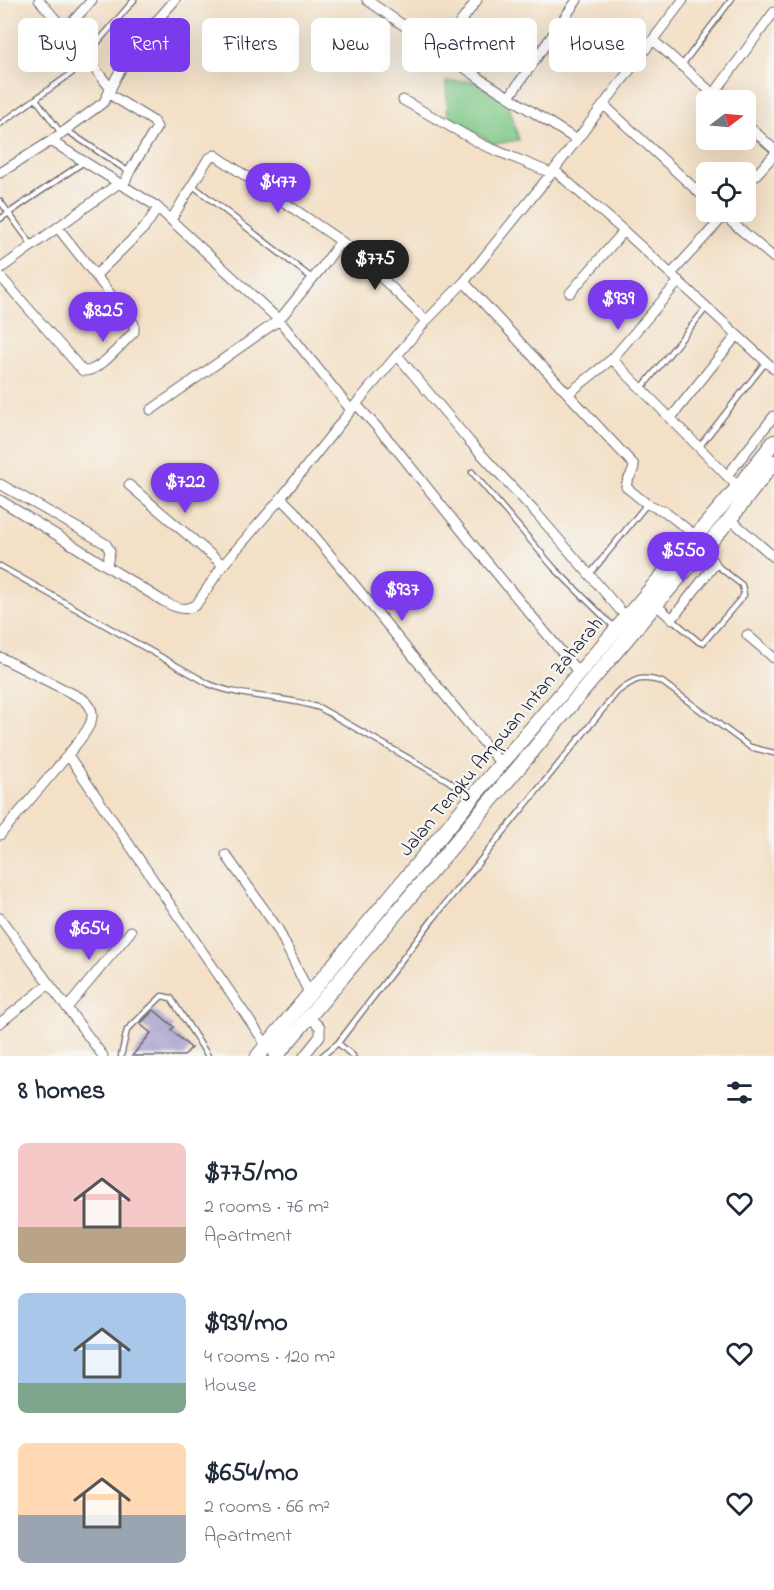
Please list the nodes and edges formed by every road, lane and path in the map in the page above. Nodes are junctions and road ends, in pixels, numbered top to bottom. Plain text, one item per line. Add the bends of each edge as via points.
1 (92, 0) edge
2 (134, 0) edge
3 (175, 0) edge
4 (367, 0) edge
5 (477, 0) edge
6 (577, 0) edge
7 (683, 0) edge
8 (731, 0) edge
9 (45, 2) edge
10 (772, 17) edge
11 (56, 18) edge
12 (76, 18) edge
13 (464, 18) edge
14 (402, 24) edge
15 (653, 40) junction
16 (98, 44) edge
17 (681, 65) junction
18 (70, 72) edge
19 (96, 72) edge
20 (472, 72) edge
21 (708, 90) edge
22 (722, 90) edge
23 (110, 92) junction
24 (509, 97) junction
25 (36, 99) junction
26 (403, 100) dead end
27 (604, 105) junction
28 (0, 124) edge
29 (64, 132) junction
30 (756, 133) edge
31 (577, 140) junction
32 (51, 141) junction
33 (774, 149) edge
34 (774, 155) edge
35 (84, 162) junction
36 (129, 172) junction
37 (553, 172) junction
38 (0, 173) edge
39 (756, 175) edge
40 (121, 185) junction
41 (192, 185) junction
42 (696, 191) edge
43 (0, 201) edge
44 (158, 208) junction
45 (8, 213) junction
46 (0, 219) edge
47 (171, 220) junction
48 (714, 222) edge
49 (732, 222) edge
50 (58, 228) junction
51 (624, 231) junction
52 (341, 242) junction
53 (33, 246) junction
54 (774, 258) edge
55 (0, 269) edge
56 (671, 274) junction
57 (96, 275) junction
58 (0, 276) edge
59 (313, 279) junction
60 (679, 281) junction
61 (464, 282) junction
62 (570, 293) dead end
63 (707, 307) junction
64 (279, 320) junction
65 (426, 321) junction
66 (737, 335) junction
67 (397, 355) junction
68 (612, 359) junction
69 (766, 362) junction
70 (774, 369) edge
71 (641, 388) junction
72 (568, 394) junction
73 (353, 407) junction
74 (151, 410) dead end
75 (774, 416) edge
76 (670, 419) junction
77 (774, 442) edge
78 (699, 447) junction
79 (774, 461) edge
80 (472, 472) dead end
81 (728, 476) junction
82 (0, 483) edge
83 (129, 485) dead end
84 (738, 487) junction
85 (281, 498) junction
86 (0, 500) edge
87 (647, 504) junction
88 (730, 519) junction
89 (696, 537) junction
90 (702, 551) junction
91 (774, 557) edge
92 (715, 564) junction
93 (223, 565) junction
94 (0, 566) edge
95 (107, 566) junction
96 (589, 575) junction
97 (655, 604) junction
98 (626, 617) junction
99 (672, 619) junction
100 (616, 629) junction
101 (747, 635) dead end
102 (0, 657) edge
103 (774, 658) edge
104 (579, 673) junction
105 (774, 753) edge
106 (68, 755) junction
107 (501, 764) junction
108 (511, 777) junction
109 (472, 798) junction
110 (0, 835) edge
111 (226, 855) dead end
112 (0, 918) edge
113 (131, 931) dead end
114 (49, 984) junction
115 (309, 993) junction
116 (298, 1006) junction
117 (67, 1008) junction
118 (309, 1017) junction
119 (0, 1023) edge
120 (338, 1043) junction
121 (267, 1053) edge
122 (103, 1056) edge
123 (121, 1056) edge
124 (208, 1056) edge
125 (304, 1056) edge
126 (322, 1056) edge
127 (353, 1056) edge

1 - 12 street
2 - 16 lane
3 - 23 street via 138,42
4 - 14 street
5 - 13 street
6 - 24 street
7 - 15 street
8 - 17 lane
9 - 11 street
10 - 22 street
15 - 17 street
15 - 27 street
17 - 21 street
18 - 25 lane
19 - 23 street
20 - 24 street
23 - 29 street via 100,106
23 - 36 street via 157,127
24 - 31 street
25 - 28 lane
25 - 29 lane
26 - 37 street via 483,146
27 - 31 street
27 - 42 street
29 - 32 street
29 - 36 lane
30 - 33 street
31 - 37 street
32 - 35 street
32 - 38 street
34 - 39 street
35 - 40 street
35 - 45 lane
36 - 40 street
37 - 51 street
37 - 61 street
40 - 44 street
40 - 50 street
41 - 47 street
41 - 52 street via 208,159 218,156
41 - 59 lane
43 - 45 lane
44 - 47 street
44 - 57 street via 145,227
45 - 46 lane
45 - 53 lane
47 - 64 street
48 - 56 street
49 - 54 street
50 - 53 street
50 - 57 street
51 - 56 street
51 - 62 street
52 - 59 street
52 - 65 street
53 - 55 street
56 - 60 street
57 - 58 street via 135,328 96,369 86,372
59 - 64 street
60 - 63 street
60 - 68 street
61 - 65 street
61 - 72 street
63 - 66 street
63 - 71 lane
64 - 73 street
64 - 74 street
65 - 67 street
66 - 69 street
66 - 76 street
67 - 73 street
67 - 96 street
68 - 71 street
68 - 72 street
69 - 70 street
69 - 78 lane
71 - 76 street
72 - 87 street via 634,465 626,487
73 - 85 street
73 - 104 street via 394,446
75 - 81 street
76 - 78 street
77 - 84 main road, Jalan Tengku Ampuan Intan Zaharah
78 - 81 street
79 - 88 main road, Jalan Tengku Ampuan Intan Zaharah
80 - 100 lane via 554,568
81 - 84 street
82 - 95 street via 106,544 110,551
83 - 93 street
84 - 89 main road, Jalan Tengku Ampuan Intan Zaharah
85 - 93 street
85 - 107 street
86 - 95 street
87 - 89 street via 664,511
87 - 96 lane
88 - 90 main road, Jalan Tengku Ampuan Intan Zaharah
88 - 91 street
89 - 98 main road, Jalan Tengku Ampuan Intan Zaharah
90 - 92 street
90 - 97 main road, Jalan Tengku Ampuan Intan Zaharah
92 - 99 street
92 - 99 lane via 742,585 744,595 703,643
93 - 95 street via 196,605 185,609 163,601
94 - 109 lane via 209,684 237,694 320,708
96 - 98 street
97 - 99 street
97 - 108 main road, Jalan Tengku Ampuan Intan Zaharah
98 - 100 main road, Jalan Tengku Ampuan Intan Zaharah
100 - 104 main road, Jalan Tengku Ampuan Intan Zaharah
101 - 103 street
102 - 106 street via 91,706 92,723
104 - 107 main road, Jalan Tengku Ampuan Intan Zaharah
105 - 120 lane via 750,747 662,682 648,677 627,684 441,910
106 - 110 street
106 - 121 street
107 - 108 main road
107 - 109 main road, Jalan Tengku Ampuan Intan Zaharah
108 - 118 main road, Jalan Tengku Ampuan Intan Zaharah
109 - 115 main road, Jalan Tengku Ampuan Intan Zaharah
111 - 115 street via 278,929
112 - 114 street
113 - 117 street
114 - 117 street
114 - 119 street
115 - 116 main road, Jalan Tengku Ampuan Intan Zaharah
116 - 118 main road
116 - 121 main road, Jalan Tengku Ampuan Intan Zaharah
117 - 122 street
118 - 121 main road, Jalan Tengku Ampuan Intan Zaharah
118 - 125 street via 320,1027 320,1036
120 - 126 lane
120 - 127 lane
123 - 124 lane via 128,1030 162,996 171,998

